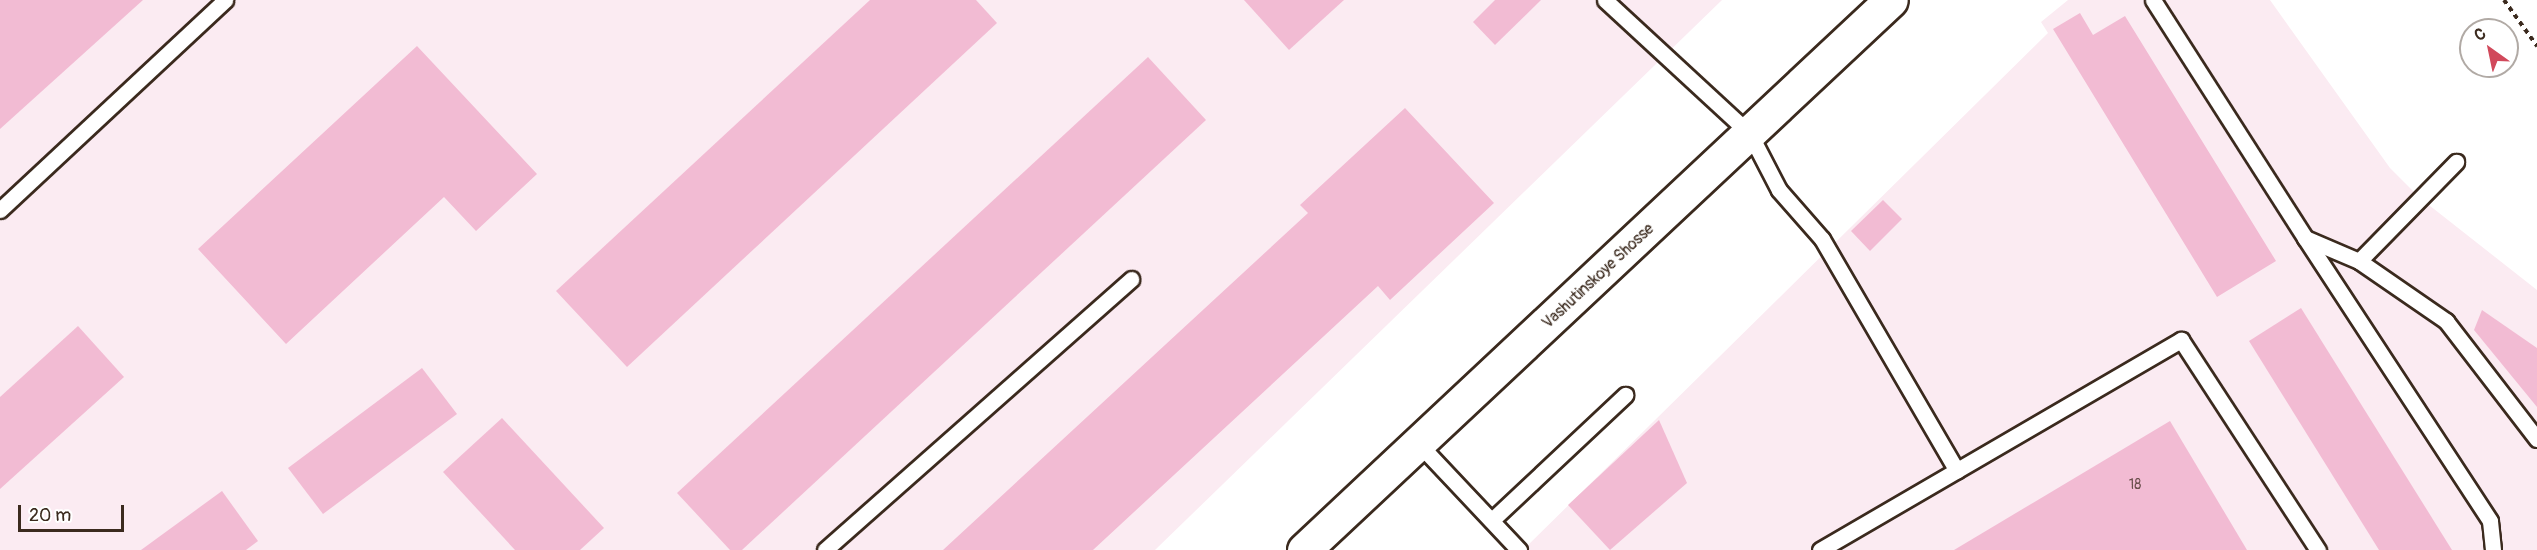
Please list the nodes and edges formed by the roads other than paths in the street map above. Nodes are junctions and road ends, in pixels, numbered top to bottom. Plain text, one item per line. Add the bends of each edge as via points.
1 (225, 0) edge
2 (1605, 0) edge
3 (1891, 0) edge
4 (2153, 0) edge
5 (1750, 134) junction
6 (2456, 162) dead end
7 (0, 210) edge
8 (2305, 238) junction
9 (2359, 261) junction
10 (1131, 279) dead end
11 (1625, 394) dead end
12 (2536, 438) edge
13 (1419, 444) junction
14 (2537, 455) edge
15 (1957, 471) junction
16 (1492, 520) junction
17 (825, 550) edge
18 (1304, 550) edge
19 (1519, 550) edge
20 (1820, 550) edge
21 (2318, 550) edge
22 (2493, 550) edge

1 - 7 lane
2 - 5 lane
3 - 5 street, Vashutinskoye Shosse
4 - 8 lane
5 - 13 street, Vashutinskoye Shosse
5 - 15 lane via 1779,190 1822,239
6 - 9 lane
8 - 9 lane
8 - 22 lane via 2490,521
9 - 12 lane via 2446,321
10 - 17 lane
11 - 16 lane
12 - 14 lane
13 - 16 lane
13 - 18 street, Vashutinskoye Shosse
15 - 20 lane
15 - 21 lane via 2181,340
16 - 19 lane

